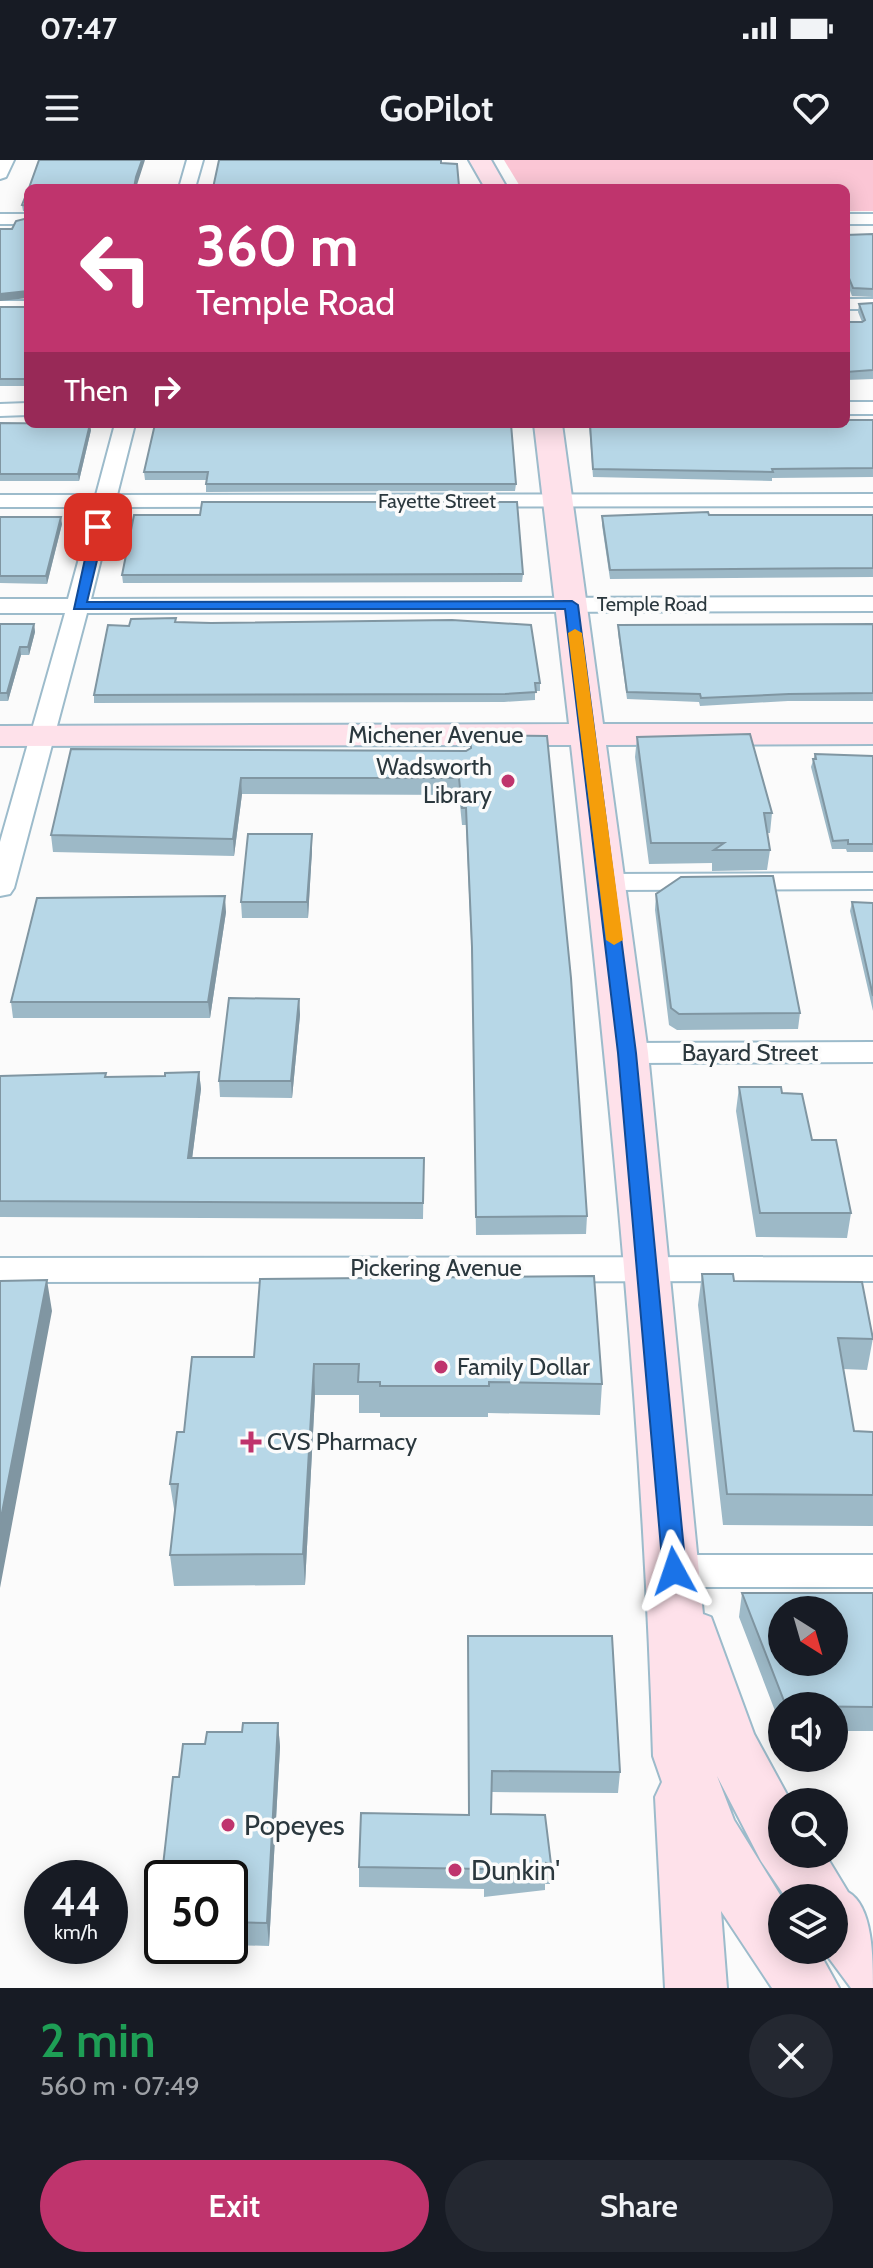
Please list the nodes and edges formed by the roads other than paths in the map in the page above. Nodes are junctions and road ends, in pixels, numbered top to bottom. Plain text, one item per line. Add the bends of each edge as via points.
1 (6, 160) edge
2 (195, 160) edge
3 (480, 160) edge
4 (0, 174) edge
5 (188, 184) edge
6 (494, 184) edge
7 (0, 219) edge
8 (24, 219) edge
9 (850, 219) edge
10 (873, 219) edge
11 (850, 304) edge
12 (873, 304) edge
13 (0, 306) edge
14 (24, 306) edge
15 (850, 408) edge
16 (873, 408) edge
17 (24, 409) edge
18 (0, 410) edge
19 (124, 428) edge
20 (549, 428) edge
21 (873, 500) edge
22 (0, 501) edge
23 (105, 501) junction
24 (558, 501) junction
25 (873, 604) edge
26 (572, 605) junction
27 (0, 606) edge
28 (79, 606) junction
29 (873, 734) edge
30 (587, 735) junction
31 (0, 736) edge
32 (44, 736) junction
33 (873, 881) edge
34 (606, 882) junction
35 (0, 884) edge
36 (873, 1052) edge
37 (627, 1053) junction
38 (646, 1269) junction
39 (873, 1269) edge
40 (0, 1270) edge
41 (674, 1571) junction
42 (873, 1571) edge
43 (681, 1756) junction
44 (768, 1817) edge
45 (768, 1929) edge
46 (848, 1934) edge
47 (792, 1964) edge
48 (873, 1968) edge
49 (696, 1988) edge
50 (808, 1988) edge

1 - 4 street
2 - 5 street
3 - 6 main road
7 - 8 street
9 - 10 street
11 - 12 street
13 - 14 street
15 - 16 street
17 - 18 street
19 - 23 street
20 - 24 main road
21 - 24 street, Fayette Street
22 - 23 street, Fayette Street
23 - 24 street, Fayette Street
23 - 28 street
24 - 26 main road
25 - 26 street, Temple Road
26 - 28 street, Temple Road
26 - 30 main road
27 - 28 street, Temple Road
28 - 32 street
29 - 30 main road, Michener Avenue
30 - 32 main road, Michener Avenue
30 - 34 main road
31 - 32 main road, Michener Avenue
32 - 35 street
33 - 34 street
34 - 37 main road
36 - 37 street, Bayard Street
37 - 38 main road
38 - 39 street, Pickering Avenue
38 - 40 street, Pickering Avenue
38 - 41 main road
41 - 42 street
41 - 43 main road
41 - 44 main road via 713,1704
43 - 45 main road via 714,1841
43 - 49 main road
46 - 48 main road
47 - 50 main road

